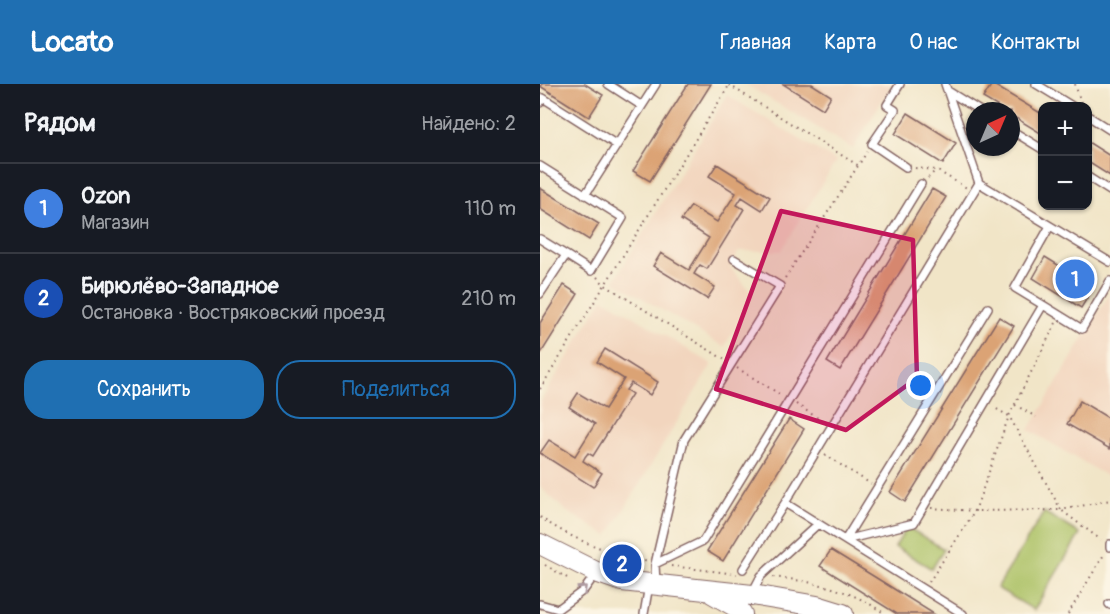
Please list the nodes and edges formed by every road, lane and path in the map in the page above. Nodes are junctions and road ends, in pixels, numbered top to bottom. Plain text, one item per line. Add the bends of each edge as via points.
1 (608, 84) edge
2 (656, 84) edge
3 (730, 84) edge
4 (900, 84) edge
5 (1036, 84) edge
6 (1075, 84) edge
7 (947, 88) edge
8 (967, 102) edge
9 (1065, 102) edge
10 (1081, 102) edge
11 (540, 104) edge
12 (642, 106) junction
13 (1092, 119) edge
14 (1110, 130) edge
15 (1020, 136) edge
16 (872, 144) junction
17 (617, 145) junction
18 (1038, 147) edge
19 (859, 165) junction
20 (540, 166) edge
21 (906, 167) joint
22 (936, 170) junction
23 (1092, 180) edge
24 (979, 183) junction
25 (921, 184) joint
26 (1110, 191) edge
27 (973, 192) junction
28 (585, 195) junction
29 (1050, 226) junction
30 (540, 239) edge
31 (566, 255) junction
32 (734, 259) dead end
33 (1110, 262) edge
34 (1110, 281) edge
35 (605, 285) junction
36 (780, 286) junction
37 (540, 294) edge
38 (1043, 306) junction
39 (988, 308) dead end
40 (1060, 316) junction
41 (732, 364) junction
42 (540, 389) edge
43 (986, 402) junction
44 (1015, 405) junction
45 (1009, 417) junction
46 (1036, 417) dead end
47 (817, 450) junction
48 (877, 488) junction
49 (1110, 500) edge
50 (785, 503) junction
51 (923, 508) junction
52 (1061, 510) junction
53 (975, 511) junction
54 (540, 518) edge
55 (818, 524) junction
56 (845, 540) junction
57 (540, 544) edge
58 (1110, 546) edge
59 (544, 564) dead end
60 (743, 569) dead end
61 (596, 572) junction
62 (761, 576) junction
63 (653, 578) junction
64 (569, 579) dead end
65 (705, 589) junction
66 (924, 590) junction
67 (752, 595) junction
68 (540, 604) edge
69 (793, 609) edge
70 (644, 614) edge
71 (742, 614) edge
72 (843, 614) edge
73 (885, 614) edge
74 (963, 614) edge
75 (1068, 614) edge

1 - 12 lane
2 - 12 lane
3 - 19 path
3 - 35 path
4 - 16 lane via 887,105 895,110
5 - 9 lane
6 - 10 path
7 - 8 lane
7 - 24 lane
11 - 17 lane via 543,98
12 - 17 lane
13 - 14 lane
15 - 18 lane
16 - 19 path
16 - 21 lane
17 - 28 lane
19 - 36 path
20 - 28 lane
21 - 22 path
22 - 25 path
22 - 27 path
23 - 26 lane
24 - 27 lane
24 - 29 lane
25 - 63 lane via 703,541
27 - 47 lane
28 - 31 lane via 623,218 591,271
29 - 33 lane
29 - 38 lane via 1015,288
30 - 31 lane
31 - 37 lane
32 - 36 lane
34 - 40 lane via 1082,329
35 - 41 path
35 - 42 path
36 - 41 lane
38 - 40 lane
38 - 43 lane
39 - 48 lane
40 - 44 path
41 - 63 lane via 684,440
43 - 45 path
43 - 51 lane
44 - 45 path
44 - 46 path
45 - 52 path
45 - 53 path
47 - 48 path
47 - 50 lane
48 - 56 lane
49 - 52 path
50 - 55 lane
50 - 60 lane
51 - 53 path
51 - 56 lane via 914,523
52 - 53 path
52 - 58 path
53 - 66 path
54 - 63 path
55 - 56 lane
55 - 62 lane
56 - 66 lane
57 - 61 street
58 - 75 path
59 - 64 path
61 - 63 street via 622,581
68 -> 61 lane via 558,609 584,590
62 - 63 path
62 - 67 lane
62 - 73 path via 835,586
63 - 65 street
63 - 70 lane
65 - 67 street
65 - 71 street
66 - 74 lane
67 - 69 street
69 - 72 street

